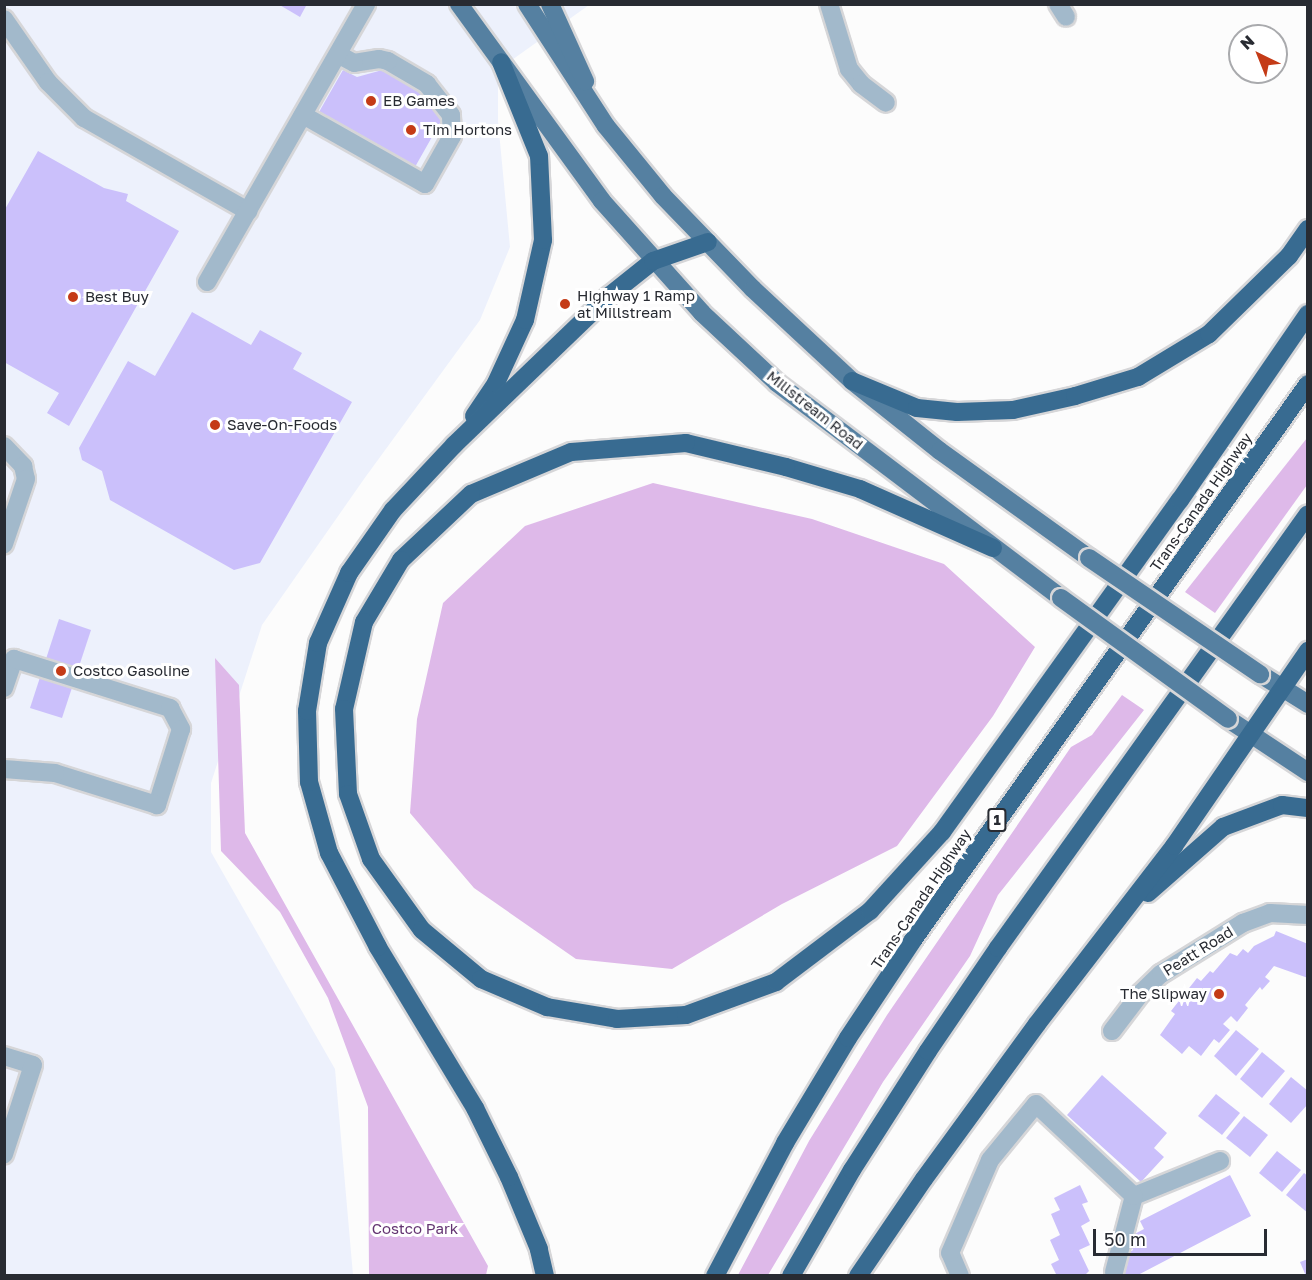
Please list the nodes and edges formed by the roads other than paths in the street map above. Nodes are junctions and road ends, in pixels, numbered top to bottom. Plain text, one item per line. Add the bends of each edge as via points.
1 (366, 4) edge
2 (459, 4) edge
3 (527, 4) edge
4 (550, 4) edge
5 (830, 4) edge
6 (4, 19) edge
7 (338, 54) junction
8 (501, 62) junction
9 (886, 103) dead end
10 (303, 115) junction
11 (606, 126) junction
12 (248, 211) junction
13 (1308, 230) edge
14 (708, 242) junction
15 (653, 261) junction
16 (207, 282) dead end
17 (1308, 314) edge
18 (852, 381) junction
19 (1308, 384) edge
20 (454, 445) junction
21 (4, 446) edge
22 (1308, 513) edge
23 (4, 544) edge
24 (993, 548) junction
25 (1308, 651) edge
26 (4, 688) edge
27 (1282, 688) junction
28 (1308, 704) edge
29 (1248, 734) junction
30 (4, 769) edge
31 (1308, 772) edge
32 (1308, 808) edge
33 (1308, 915) edge
34 (1113, 924) junction
35 (1112, 1031) dead end
36 (4, 1056) edge
37 (4, 1154) edge
38 (1220, 1161) dead end
39 (1134, 1196) junction
40 (1114, 1272) dead end
41 (545, 1275) edge
42 (716, 1275) edge
43 (791, 1275) edge
44 (858, 1275) edge
45 (960, 1275) edge

1 - 7 street
2 - 8 main road, Millstream Road
3 - 11 main road
4 - 11 main road
5 - 9 street via 849,69
6 - 12 street via 48,82 84,117
7 - 10 street
7 - 10 street via 354,63 387,61 427,84 445,103 454,125 452,136 425,184
8 - 15 main road, Millstream Road via 568,157
8 - 20 highway via 539,156 543,240 525,320 496,383
10 - 12 street
11 - 14 main road via 663,196
12 - 16 street
13 - 18 highway via 1289,255 1209,334 1138,377 1013,410 957,412 917,408
14 - 15 highway
14 - 18 main road
15 - 20 highway via 609,296
15 - 24 main road, Millstream Road via 777,383
17 - 24 highway via 942,832 870,911 776,982 686,1015 617,1019 547,1007 481,979 430,937 371,859 348,794 344,709 364,622 401,560 471,494 571,452 686,443 793,468 860,489
18 - 27 main road, bridge via 940,451 1089,558
19 - 42 highway, Trans-Canada Highway / 1 via 900,959 785,1143
20 - 41 highway via 393,510 349,573 318,643 307,711 309,782 329,853 378,947 475,1108 509,1177 539,1249
21 - 23 street via 23,466 26,479
22 - 43 highway via 928,1051
24 - 29 main road, Millstream Road, bridge
25 - 27 highway
26 - 30 street via 14,659 170,708 181,729 157,806 55,773
27 - 28 main road
27 - 29 highway
29 - 31 main road, Millstream Road
29 - 34 highway via 1174,846
32 - 34 highway via 1282,805 1223,827
33 - 35 street, Peatt Road via 1270,913 1243,923 1161,974
34 - 44 highway
36 - 37 street via 33,1065
38 - 39 street
39 - 40 street
39 - 45 street via 1036,1104 990,1160 950,1253

